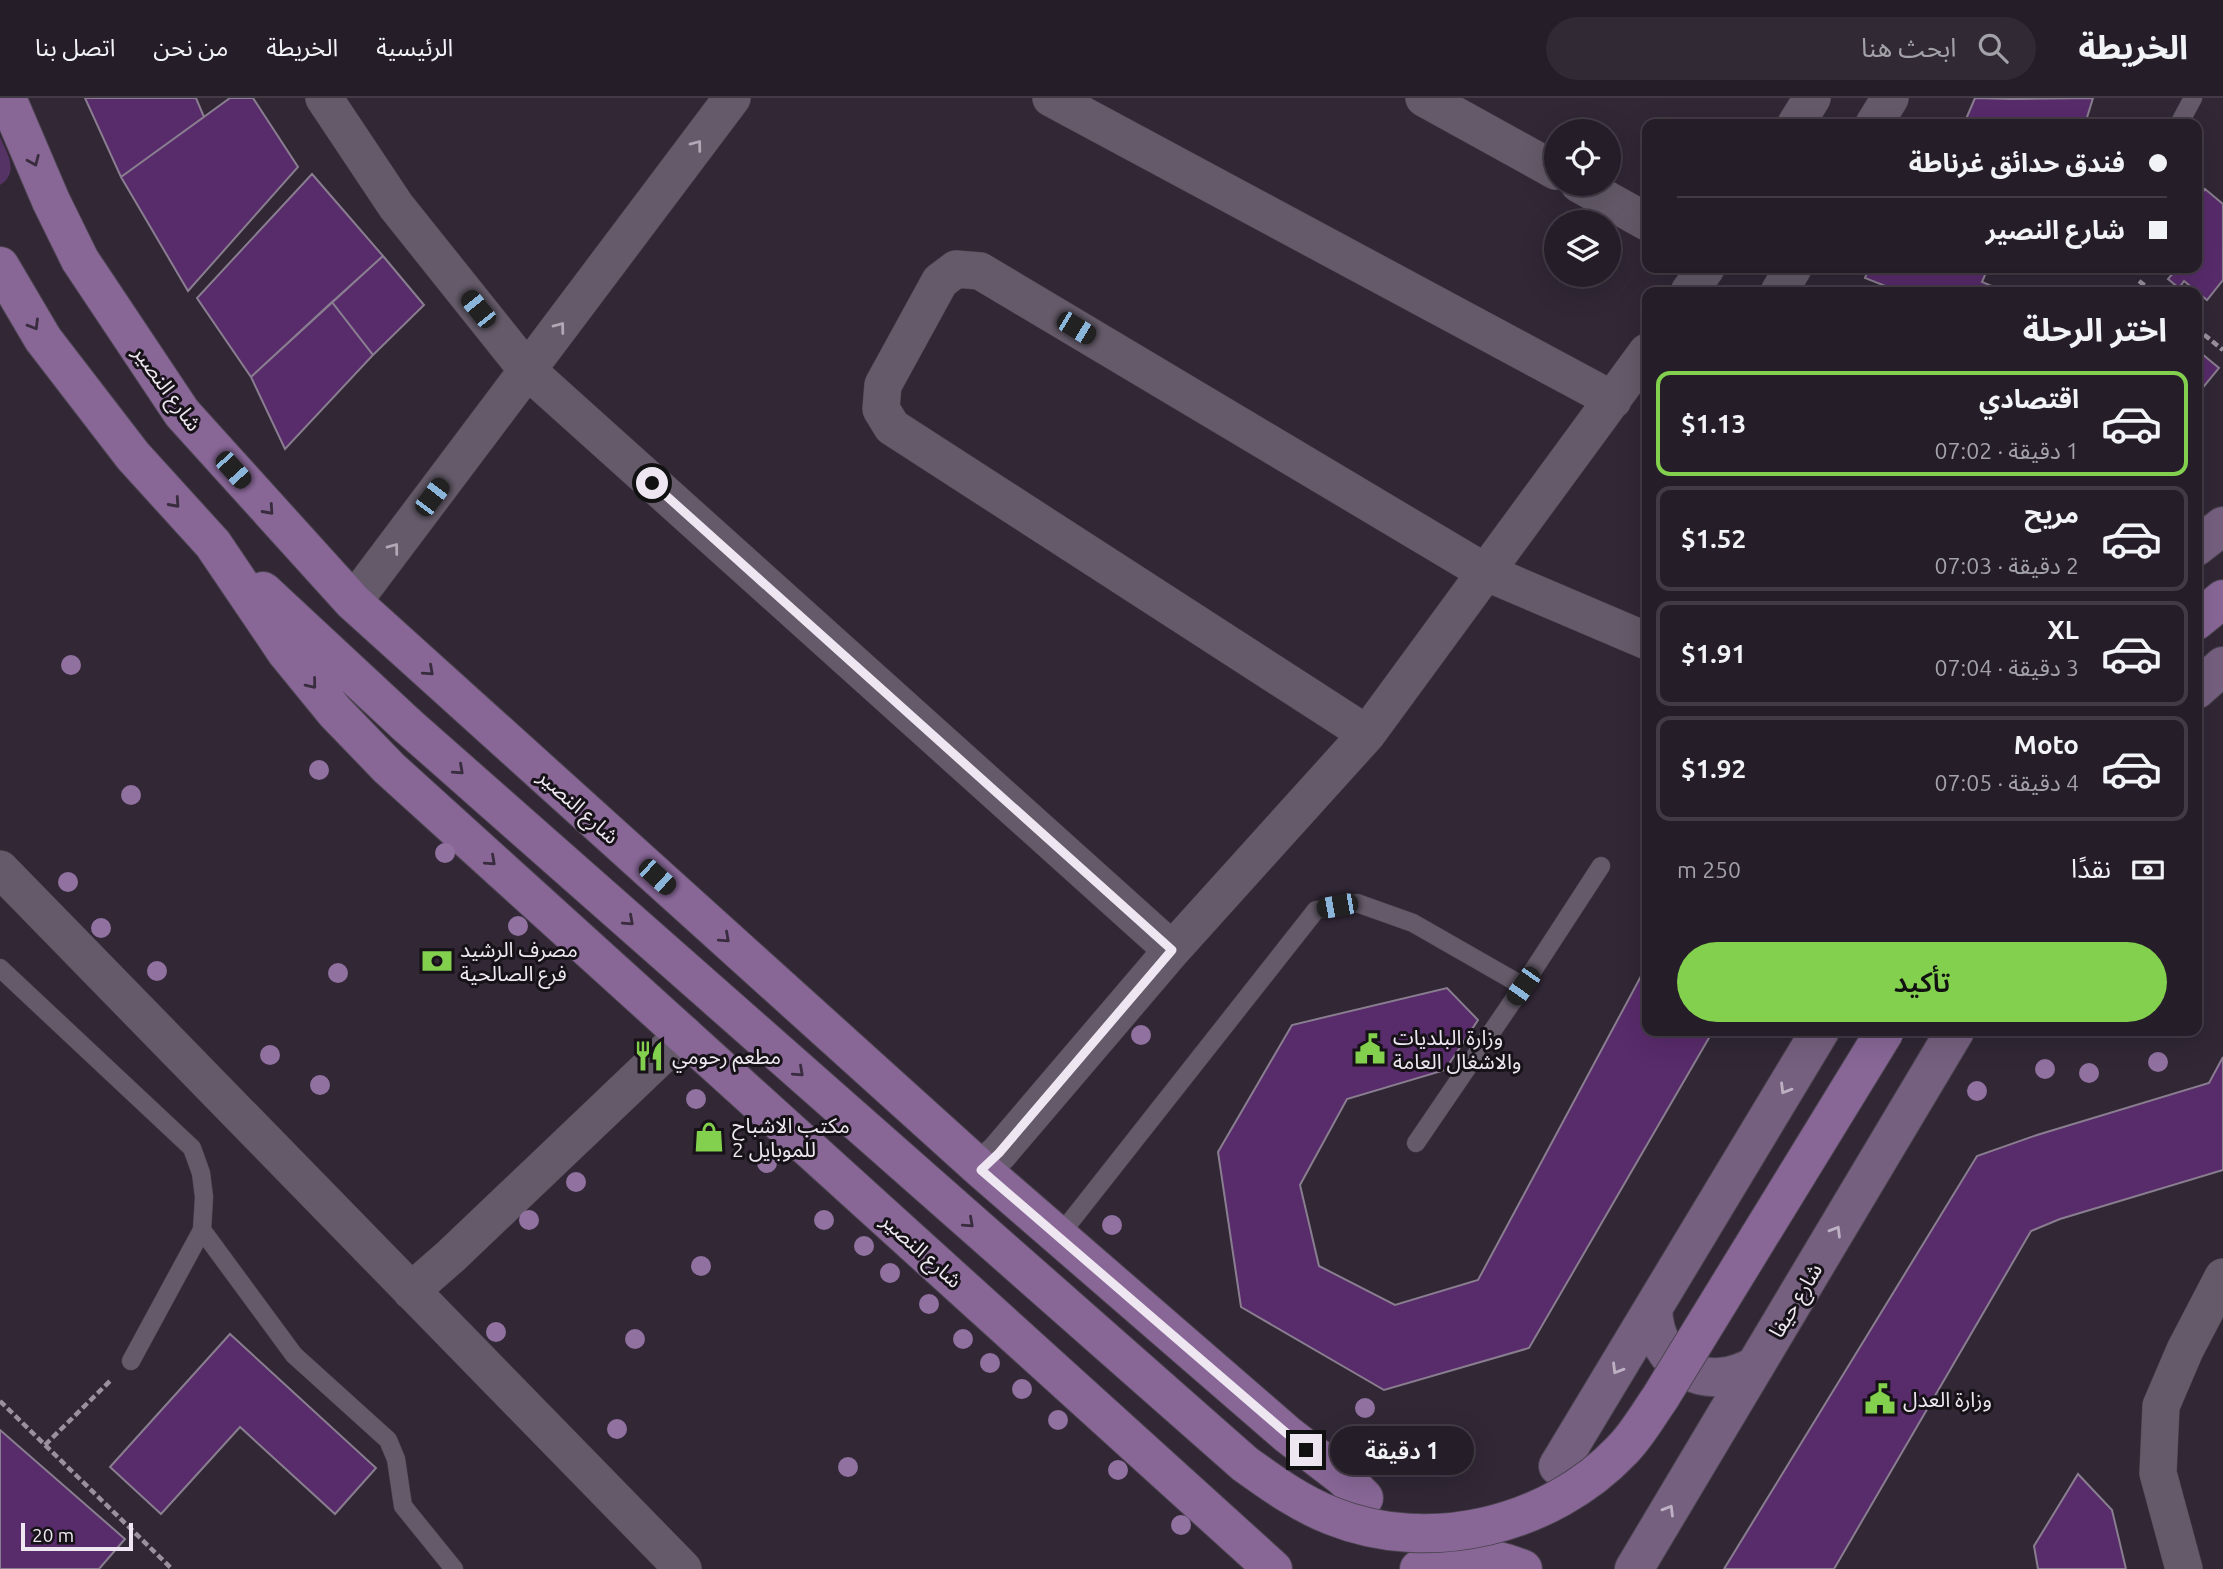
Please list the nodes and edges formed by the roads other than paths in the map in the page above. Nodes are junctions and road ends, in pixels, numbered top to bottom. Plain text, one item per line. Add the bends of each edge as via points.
1 (7, 98) edge
2 (324, 98) edge
3 (1051, 98) edge
4 (1424, 98) edge
5 (1812, 98) edge
6 (1890, 98) edge
7 (2193, 98) edge
8 (728, 100) edge
9 (1799, 119) edge
10 (1877, 119) edge
11 (2182, 119) edge
12 (1544, 164) edge
13 (1600, 196) edge
14 (1642, 219) edge
15 (0, 265) edge
16 (1642, 359) edge
17 (527, 370) junction
18 (1613, 400) junction
19 (2223, 526) edge
20 (2202, 542) edge
21 (213, 544) junction
22 (1485, 572) junction
23 (2223, 599) edge
24 (353, 602) junction
25 (2202, 616) edge
26 (1642, 639) edge
27 (2223, 666) edge
28 (2202, 685) edge
29 (1367, 734) junction
30 (1601, 866) dead end
31 (0, 869) edge
32 (1172, 950) junction
33 (0, 968) edge
34 (1523, 986) junction
35 (684, 1034) junction
36 (1816, 1036) edge
37 (1882, 1036) edge
38 (1952, 1036) edge
39 (1416, 1143) dead end
40 (990, 1161) junction
41 (202, 1230) junction
42 (1059, 1236) junction
43 (2223, 1277) edge
44 (411, 1291) junction
45 (1653, 1310) junction
46 (131, 1361) road end
47 (1756, 1364) junction
48 (1558, 1466) dead end
49 (1364, 1498) dead end
50 (1403, 1565) edge
51 (454, 1569) edge
52 (683, 1569) edge
53 (1273, 1569) edge
54 (1523, 1569) edge
55 (1634, 1569) edge
56 (2184, 1569) edge

1 -> 24 main road, شارع النصیر via 80,260 182,413
2 - 17 street via 396,205
3 - 18 street
4 - 12 street
5 - 9 street
6 - 10 street
7 - 11 lane
17 -> 8 street
13 - 14 street
15 -> 21 main road, شارع النصیر via 43,339 133,456
16 - 18 street
24 -> 17 street
17 - 32 street
18 - 22 street
19 - 20 main road
21 -> 35 main road, شارع النصیر via 286,652 335,712 389,768
21 -> 37 main road, bridge via 407,725 1245,1464 1292,1497 1333,1517 1404,1532 1437,1533 1492,1525 1563,1497 1594,1476 1623,1449 1660,1398
22 - 26 street
22 - 29 street
22 - 29 street via 980,271 956,269 940,281 883,384 881,409 892,428
23 - 25 main road
24 -> 40 main road, شارع النصیر
27 - 28 main road
29 - 32 street
30 - 34 lane
31 - 44 street
32 - 40 street
33 - 41 lane via 192,1148 204,1197
34 - 39 lane
34 - 42 lane via 1413,923 1357,903 1316,910
35 - 44 street
35 - 53 main road, شارع النصیر
36 -> 45 main road
47 -> 38 main road, شارع حيفا
40 - 42 main road, شارع النصیر
41 - 46 lane
41 - 51 lane via 295,1355 388,1440 396,1459 403,1506
42 - 49 main road, شارع النصیر
43 - 56 street via 2161,1406 2158,1473
44 - 52 street
45 - 47 main road via 1654,1326 1668,1355 1695,1374 1727,1377
45 -> 48 main road
55 -> 47 main road, شارع حيفا
50 - 54 main road via 1486,1555

